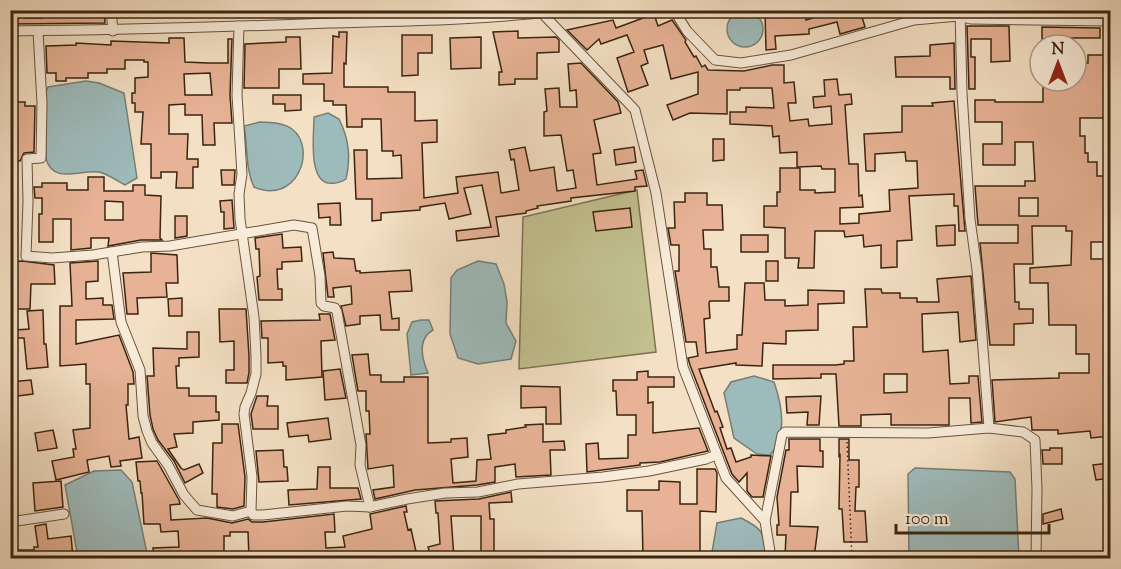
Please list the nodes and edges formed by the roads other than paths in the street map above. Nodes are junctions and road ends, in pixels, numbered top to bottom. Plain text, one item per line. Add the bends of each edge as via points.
1 (111, 10) edge
2 (565, 10) edge
3 (674, 10) edge
4 (540, 12) edge
5 (959, 13) edge
6 (1110, 21) edge
7 (239, 26) junction
8 (10, 31) edge
9 (38, 31) junction
10 (113, 31) junction
11 (242, 232) junction
12 (112, 252) junction
13 (989, 428) junction
14 (716, 455) junction
15 (370, 507) junction
16 (251, 512) junction
17 (64, 514) dead end
18 (765, 521) junction
19 (10, 522) edge
20 (771, 558) edge
21 (1036, 558) edge

1 - 10 street
2 - 4 street
3 - 5 street via 687,31 715,60 741,63 791,55 914,20
4 - 7 street via 504,18
4 - 14 street via 635,110 656,193 683,367
5 - 6 street via 971,19
5 - 13 street via 970,219
7 - 10 street
7 - 11 street via 237,95
8 - 9 street
9 - 10 street
9 - 12 street via 41,159 27,159 26,256 52,258
11 - 12 street
11 - 15 street via 294,225 312,228 321,303 337,312
11 - 16 street via 256,356 254,386 244,414 252,477
12 - 16 street via 121,322 140,370 143,416 152,443 197,510 232,516
13 - 18 street via 928,433 785,432
13 - 21 street via 1023,432 1035,440
14 - 15 street via 649,471 445,493
14 - 18 street via 726,478
15 - 16 street via 263,515
17 - 19 street
18 - 20 street

